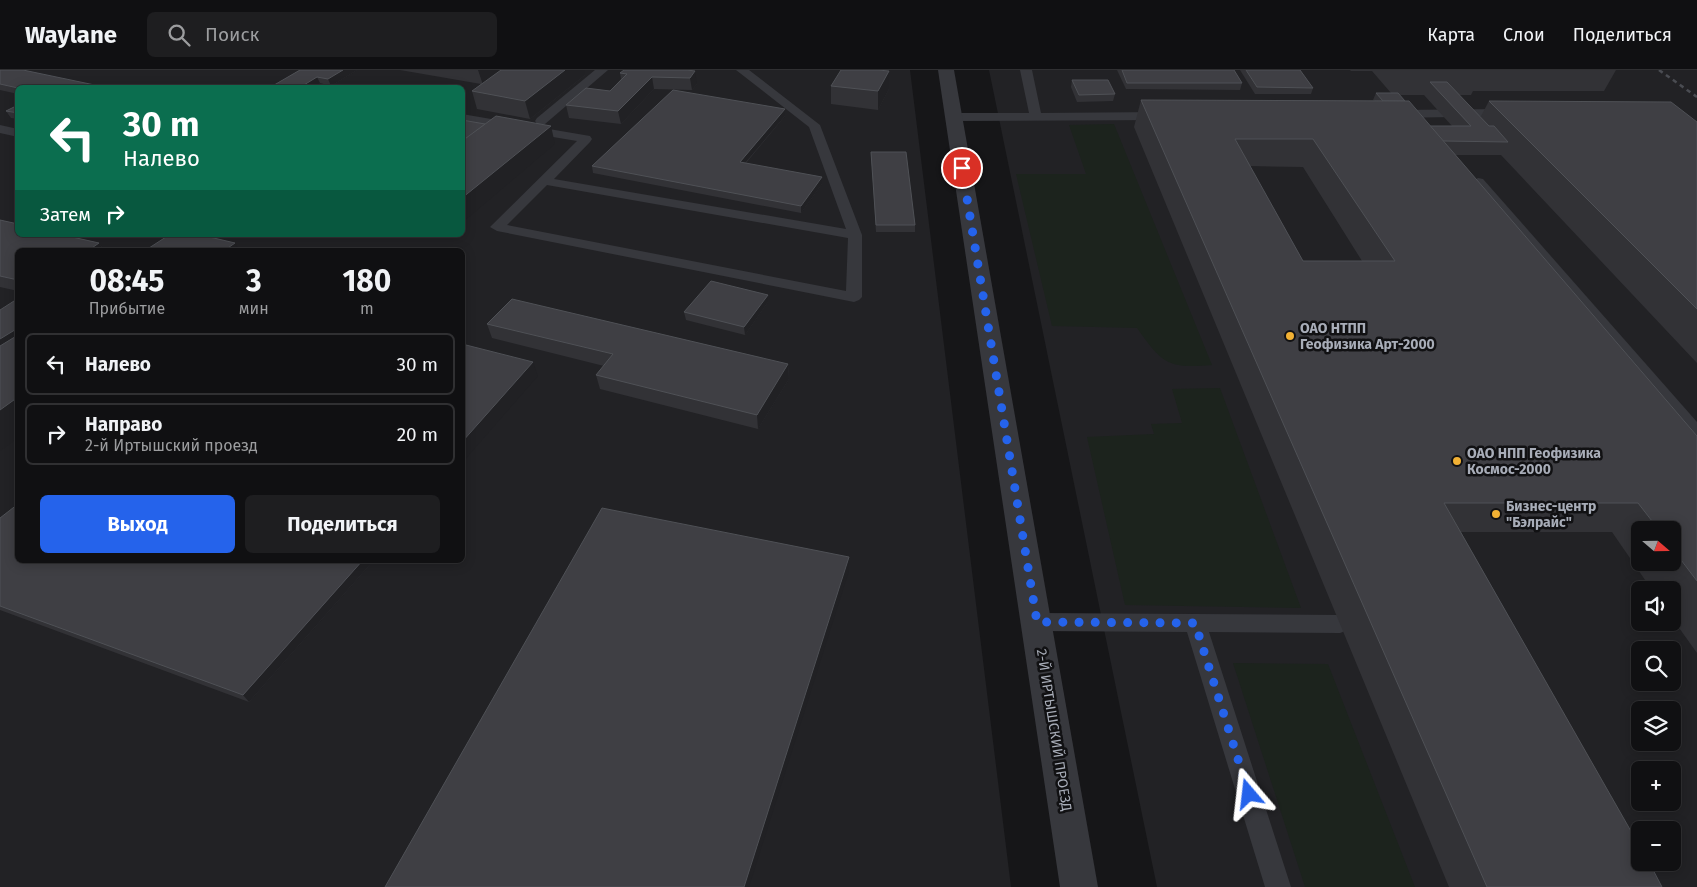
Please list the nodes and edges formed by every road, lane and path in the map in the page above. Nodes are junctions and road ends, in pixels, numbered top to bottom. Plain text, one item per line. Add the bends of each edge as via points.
1 (602, 70) edge
2 (742, 70) edge
3 (946, 70) edge
4 (1026, 70) edge
5 (1518, 113) edge
6 (1381, 114) edge
7 (1419, 114) junction
8 (1177, 116) edge
9 (1036, 117) junction
10 (953, 118) junction
11 (465, 119) edge
12 (541, 121) dead end
13 (0, 129) edge
14 (1432, 129) edge
15 (15, 132) edge
16 (1471, 174) edge
17 (544, 181) junction
18 (855, 235) junction
19 (1697, 434) edge
20 (1037, 622) junction
21 (1195, 623) junction
22 (1340, 624) dead end
23 (1079, 887) edge
24 (1278, 887) edge

1 - 12 lane
2 - 18 lane via 814,124
3 - 10 street, 2-Й ИРТЫШСКИЙ ПРОЕЗД
4 - 9 lane
5 - 7 lane
6 - 7 lane
7 - 14 lane
8 - 9 lane
9 - 10 lane
10 - 20 street, 2-Й ИРТЫШСКИЙ ПРОЕЗД
11 - 17 lane via 586,140
13 - 15 lane
16 - 19 lane
17 - 18 lane
17 - 18 lane via 497,227 854,297
20 - 21 lane
20 - 23 street, 2-Й ИРТЫШСКИЙ ПРОЕЗД
21 - 22 lane
21 - 24 lane

